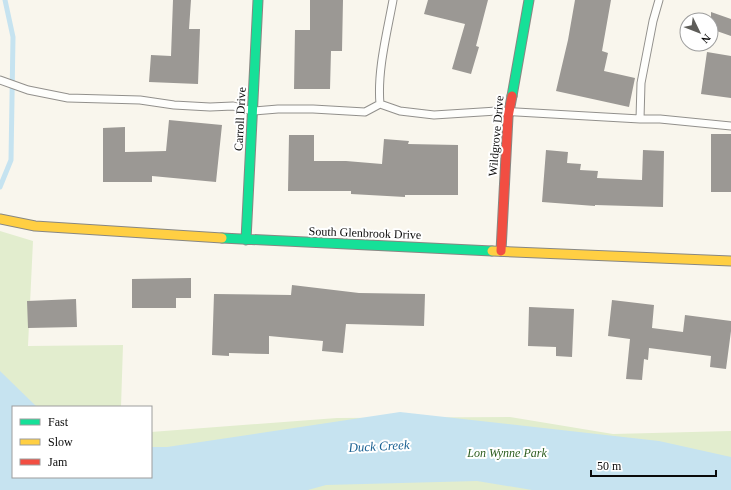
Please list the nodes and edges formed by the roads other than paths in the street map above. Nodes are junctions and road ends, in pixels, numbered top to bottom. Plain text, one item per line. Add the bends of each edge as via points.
1 (258, 0) edge
2 (393, 0) edge
3 (529, 0) edge
4 (659, 0) edge
5 (0, 80) edge
6 (380, 104) junction
7 (252, 111) junction
8 (508, 112) junction
9 (640, 119) junction
10 (731, 126) edge
11 (0, 219) edge
12 (246, 240) junction
13 (501, 251) junction
14 (731, 261) edge

1 - 7 street, Carroll Drive
2 - 6 lane via 384,51
3 - 8 street, Wildgrove Drive
4 - 9 lane via 641,83
5 - 7 lane via 68,98 140,100 210,107 233,106
6 - 7 lane via 365,112 314,109
6 - 8 lane via 400,111 434,115
7 - 12 street, Carroll Drive
8 - 9 lane
8 - 13 street, Wildgrove Drive
9 - 10 lane
11 - 12 street, South Glenbrook Drive via 35,226
12 - 13 street, South Glenbrook Drive
13 - 14 street, South Glenbrook Drive

